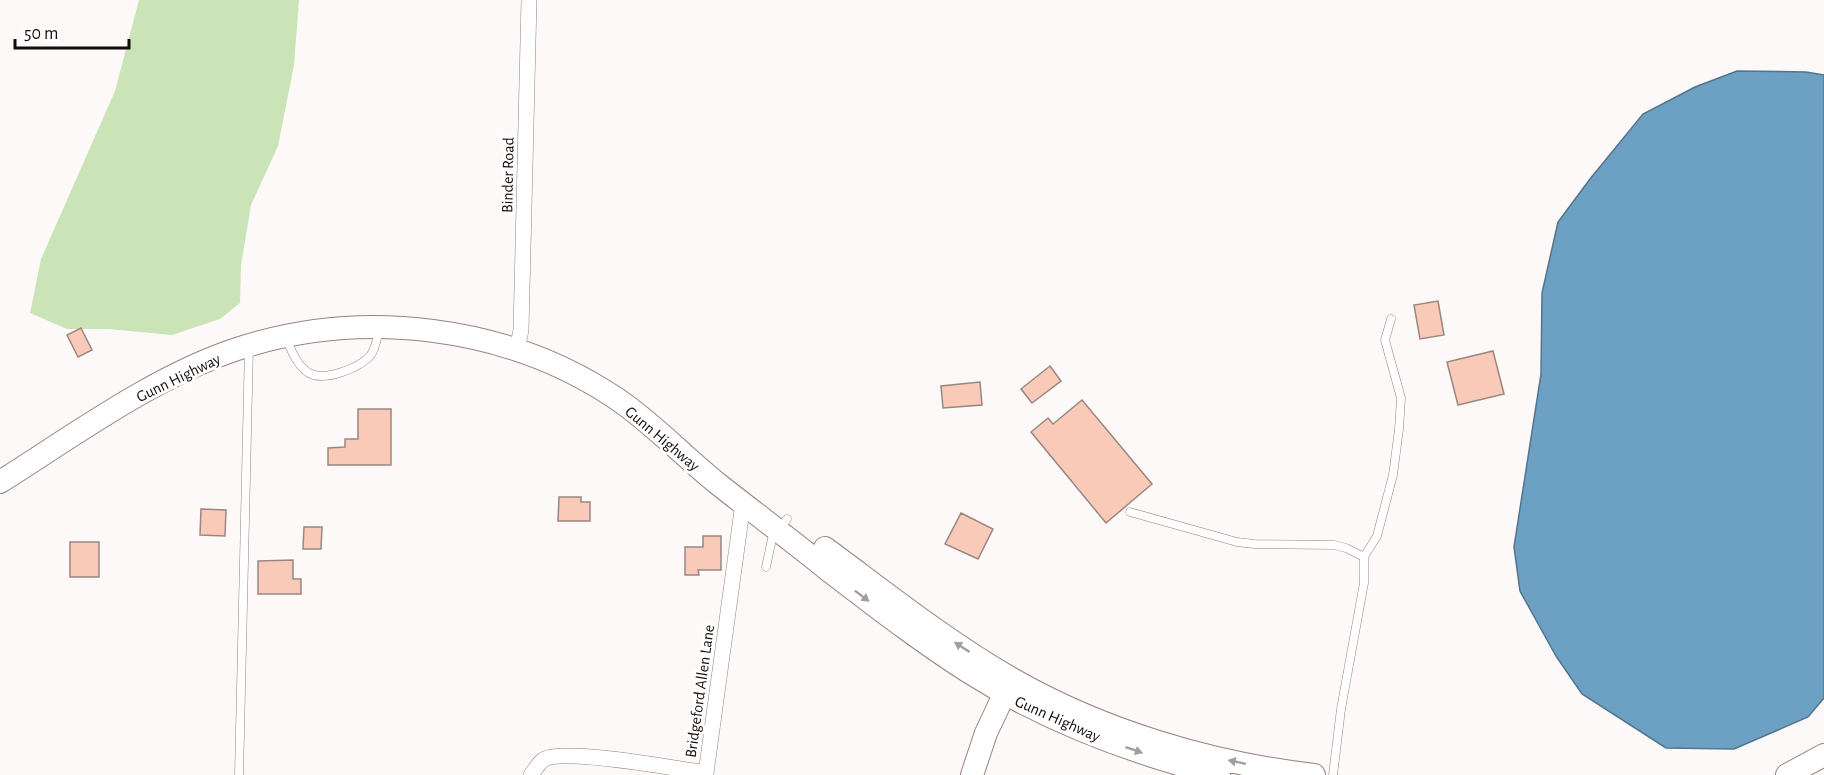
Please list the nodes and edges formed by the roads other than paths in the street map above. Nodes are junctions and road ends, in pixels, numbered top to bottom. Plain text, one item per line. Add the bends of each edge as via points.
1 (529, 0) edge
2 (1391, 319) dead end
3 (380, 327) junction
4 (286, 336) junction
5 (249, 346) junction
6 (517, 350) junction
7 (648, 422) junction
8 (0, 482) edge
9 (743, 503) junction
10 (1130, 513) dead end
11 (783, 525) junction
12 (1364, 557) junction
13 (766, 567) dead end
14 (1008, 686) junction
15 (1824, 755) edge
16 (239, 775) edge
17 (531, 775) edge
18 (972, 775) edge
19 (1219, 775) edge
20 (1314, 775) edge
21 (1333, 775) edge
22 (1787, 775) edge

1 - 6 street, Binder Road via 521,330
2 - 12 lane via 1385,340 1401,398 1399,429 1393,475 1377,536
3 - 4 main road, Gunn Highway
3 - 4 lane via 370,356 348,369 318,377 299,363
3 - 6 main road, Gunn Highway via 452,334
4 - 5 main road, Gunn Highway
5 - 8 main road, Gunn Highway via 210,359 163,382
5 - 16 lane
6 - 7 main road, Gunn Highway via 589,382
7 - 9 main road, Gunn Highway
7 - 11 main road via 701,454
9 - 11 main road, Gunn Highway
9 - 17 street, Bridgeford Allen Lane via 705,773 561,755 543,760
10 - 12 lane via 1237,542 1334,545
11 - 13 lane via 769,548
11 - 14 main road, Gunn Highway via 909,631 967,671
12 - 21 lane via 1362,593
14 - 18 main road
14 -> 19 main road, Gunn Highway via 1053,718 1128,748
20 -> 14 main road via 1247,765 1146,738
15 - 22 main road

